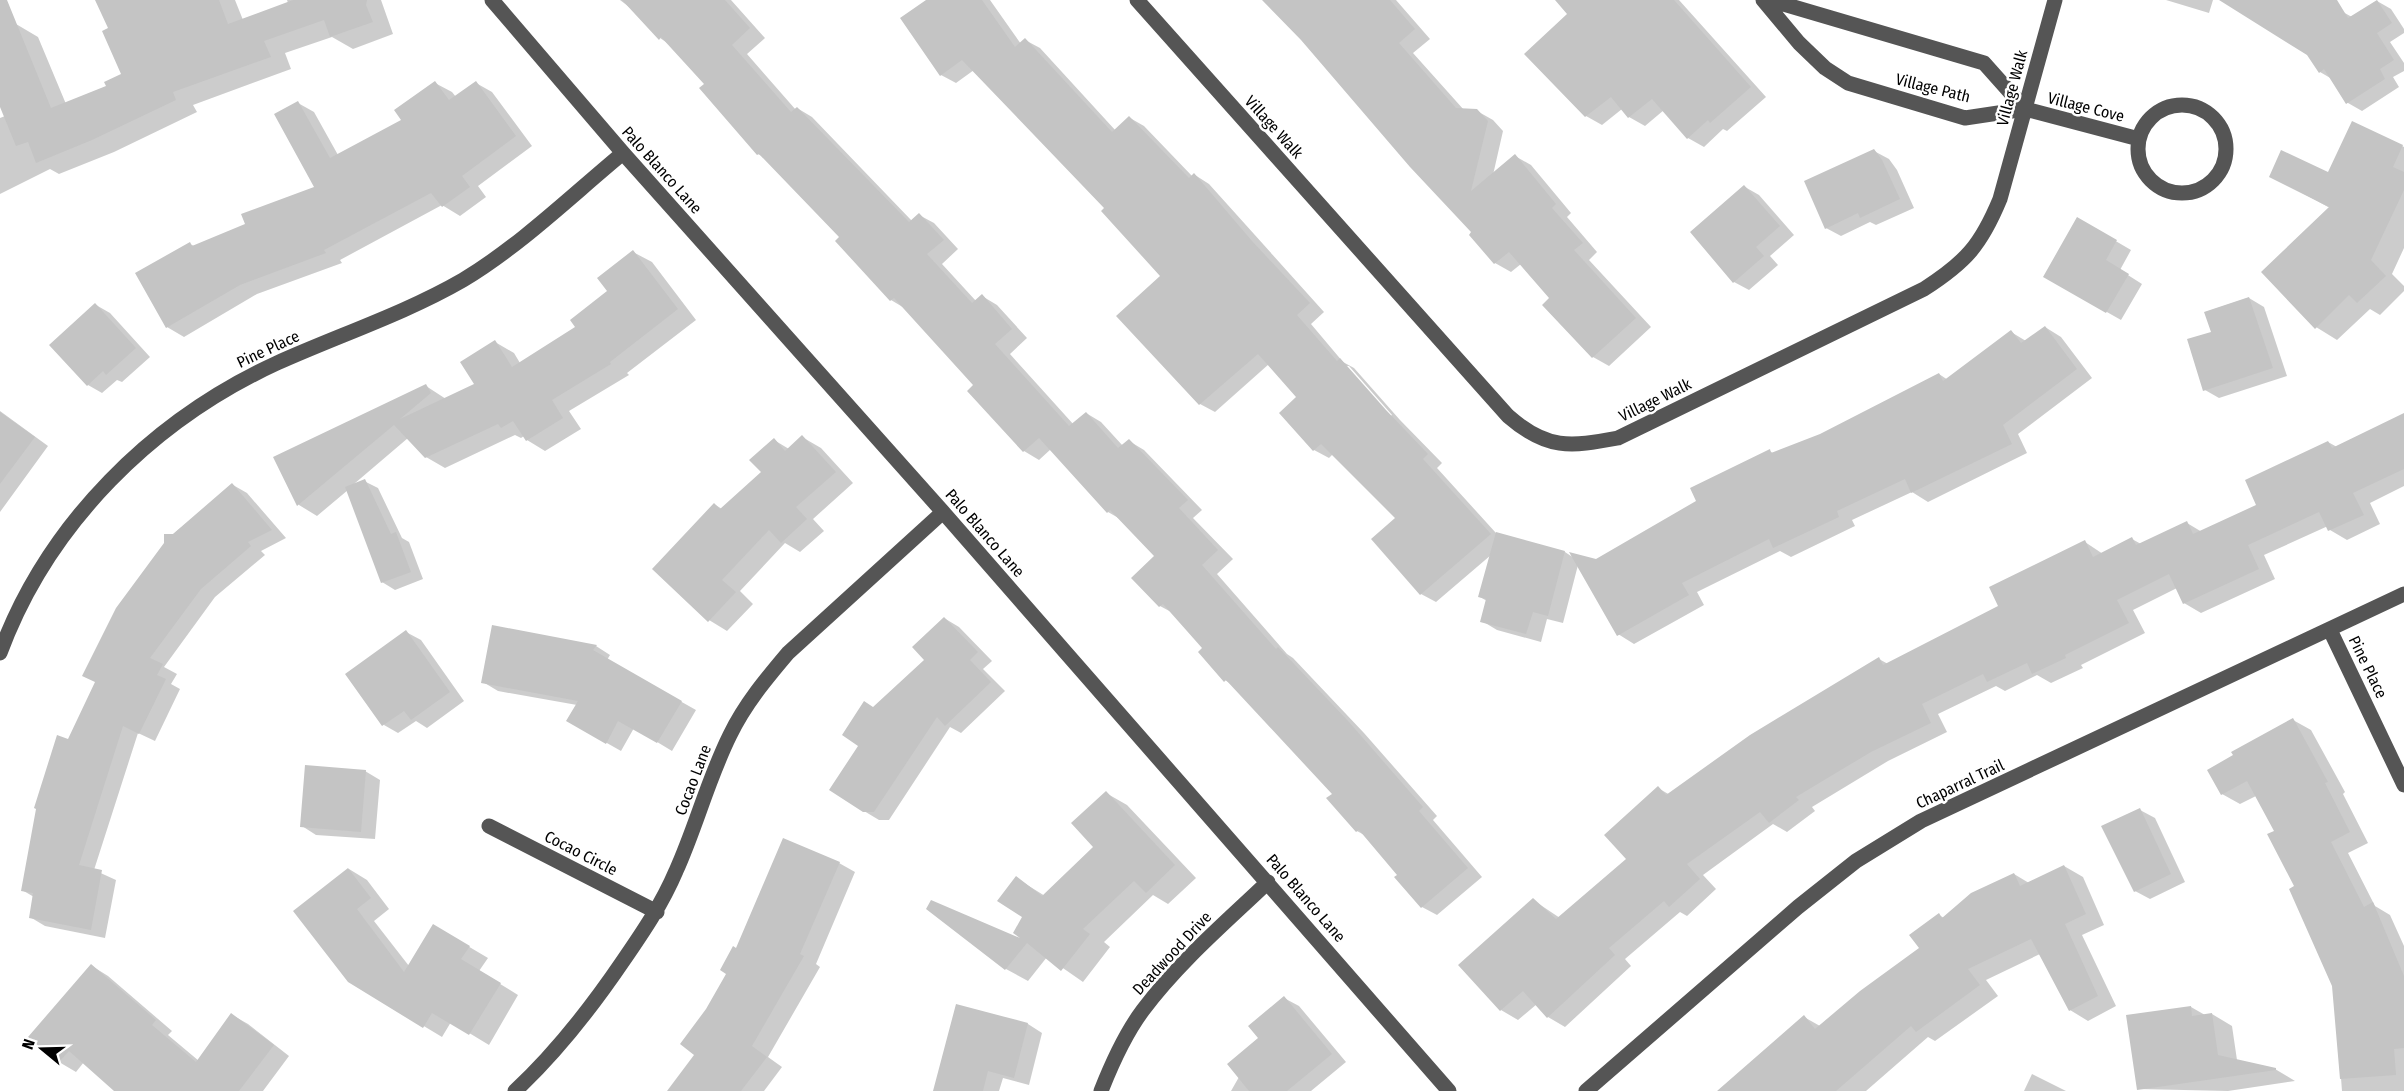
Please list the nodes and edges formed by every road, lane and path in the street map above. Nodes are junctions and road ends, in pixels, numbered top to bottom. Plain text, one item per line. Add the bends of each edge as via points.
1 (492, 0) edge
2 (1137, 0) edge
3 (1763, 0) edge
4 (1770, 0) edge
5 (2055, 0) edge
6 (2025, 110) junction
7 (2139, 139) junction
8 (623, 153) junction
9 (943, 512) junction
10 (2404, 594) edge
11 (2330, 630) junction
12 (0, 653) edge
13 (2404, 785) edge
14 (489, 826) dead end
15 (1268, 882) junction
16 (657, 912) junction
17 (515, 1091) edge
18 (1101, 1091) edge
19 (1449, 1091) edge
20 (1586, 1091) edge

1 - 8 street, Palo Blanco Lane
2 - 6 street, Village Walk via 1497,405 1521,427 1544,440 1562,444 1618,438 1951,273 1988,229
3 - 6 street, Village Path via 1798,43 1848,83 1965,117
4 - 6 street via 1984,63
5 - 6 street, Village Walk
6 - 7 street, Village Cove
7 - 7 street, Village Cove via 2140,163 2146,175 2169,192 2183,194 2203,188 2219,173 2225,159 2225,144 2217,124 2201,109 2186,105 2158,112
8 - 9 street, Palo Blanco Lane
8 - 12 street, Pine Place via 509,249 464,279 416,305 277,363 177,421 104,487 60,541 30,587
9 - 15 street, Palo Blanco Lane
9 - 16 street, Cocao Lane via 788,653 746,706 730,735
10 - 11 street, Chaparral Trail
11 - 13 street, Pine Place
11 - 20 street, Chaparral Trail via 1922,821 1866,856 1798,907
14 - 16 street, Cocao Circle
15 - 18 street, Deadwood Drive via 1180,966 1142,1011 1114,1059
15 - 19 street, Palo Blanco Lane
16 - 17 street, Cocao Lane via 595,1002 557,1049

